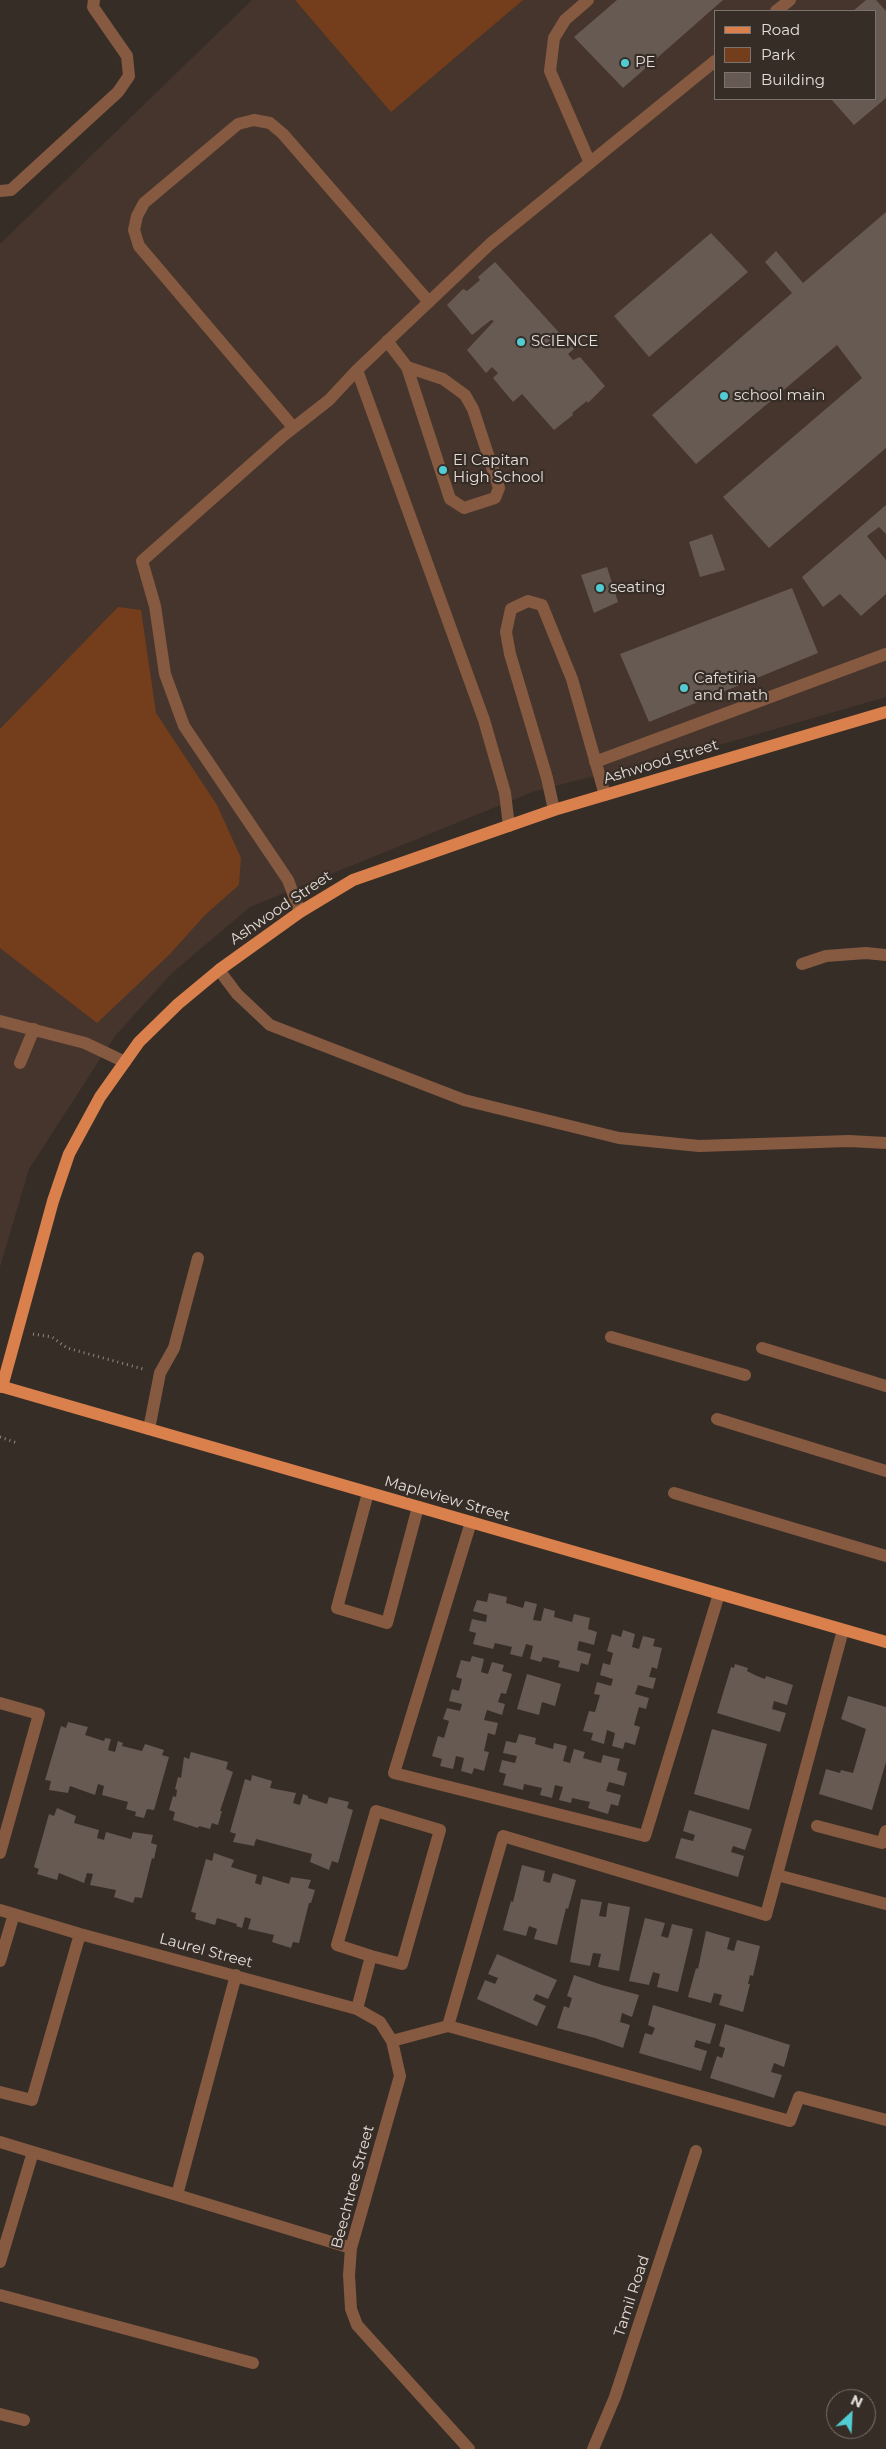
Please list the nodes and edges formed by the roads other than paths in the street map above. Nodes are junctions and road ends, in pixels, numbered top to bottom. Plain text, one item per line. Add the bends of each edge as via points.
1 (94, 0) edge
2 (588, 0) edge
3 (790, 0) edge
4 (777, 10) edge
5 (714, 62) edge
6 (590, 162) junction
7 (0, 191) edge
8 (429, 302) junction
9 (387, 341) junction
10 (407, 367) junction
11 (357, 370) junction
12 (294, 427) junction
13 (886, 654) edge
14 (886, 712) edge
15 (595, 762) junction
16 (605, 795) junction
17 (554, 810) junction
18 (509, 826) junction
19 (300, 912) junction
20 (886, 955) edge
21 (802, 964) dead end
22 (219, 970) junction
23 (0, 1021) edge
24 (34, 1029) junction
25 (125, 1062) junction
26 (20, 1063) dead end
27 (886, 1144) edge
28 (198, 1258) dead end
29 (611, 1337) dead end
30 (762, 1348) dead end
31 (745, 1375) dead end
32 (886, 1386) edge
33 (1, 1388) edge
34 (717, 1419) dead end
35 (149, 1429) junction
36 (886, 1471) edge
37 (368, 1493) junction
38 (674, 1493) dead end
39 (418, 1507) junction
40 (471, 1522) junction
41 (886, 1556) edge
42 (719, 1594) junction
43 (843, 1630) junction
44 (886, 1642) edge
45 (0, 1703) edge
46 (817, 1826) dead end
47 (886, 1831) edge
48 (0, 1853) edge
49 (777, 1875) junction
50 (886, 1904) edge
51 (0, 1910) edge
52 (14, 1914) junction
53 (80, 1934) junction
54 (371, 1956) junction
55 (0, 1961) edge
56 (236, 1975) junction
57 (356, 2009) junction
58 (448, 2026) junction
59 (392, 2041) junction
60 (0, 2092) edge
61 (886, 2120) edge
62 (0, 2142) edge
63 (696, 2151) dead end
64 (33, 2152) junction
65 (177, 2195) junction
66 (351, 2248) junction
67 (0, 2262) edge
68 (0, 2295) edge
69 (253, 2363) dead end
70 (0, 2414) edge
71 (24, 2420) dead end
72 (469, 2449) edge
73 (593, 2449) edge

1 - 7 street via 93,7 127,56 129,76 118,92 11,190
2 - 6 street via 564,20 554,38 550,71
3 - 4 street
5 - 6 street
6 - 8 street via 490,244
8 - 9 street
8 - 12 street via 270,123 254,120 238,124 144,203 134,230 139,246
9 - 10 street
9 - 11 street
10 - 10 street via 450,499 464,508 495,498 499,488 474,409 450,382
11 - 12 street via 328,400
11 - 18 street via 484,720
12 - 19 street via 142,561 156,606 165,674 184,726 288,880
13 - 15 street
14 - 16 main road, Ashwood Street
15 - 16 street
15 - 17 street via 572,679 542,605 528,601 512,608 506,632 510,654
16 - 17 main road, Ashwood Street
17 - 18 main road, Ashwood Street
18 - 19 main road, Ashwood Street via 353,880
19 - 22 main road, Ashwood Street
20 - 21 street via 826,956
22 - 25 main road, Ashwood Street via 139,1042
22 - 27 street via 237,994 270,1025 464,1100 619,1138 699,1146
23 - 24 street
24 - 25 street via 85,1043
24 - 26 street
25 - 33 main road, Ashwood Street via 100,1097 69,1154
28 - 35 street via 174,1348 160,1373
29 - 31 street
30 - 32 street
33 - 35 main road, Mapleview Street
34 - 36 street
35 - 37 main road, Mapleview Street
37 - 39 main road, Mapleview Street
37 - 39 street via 337,1608 379,1621 387,1623
38 - 41 street
39 - 40 main road, Mapleview Street
40 - 42 main road, Mapleview Street
40 - 42 street via 394,1773 645,1836
42 - 43 main road, Mapleview Street
43 - 44 main road, Mapleview Street
43 - 49 street
45 - 48 street via 39,1714
46 - 47 street via 882,1844
49 - 50 street
49 - 58 street via 766,1915 503,1836
51 - 52 street, Laurel Street
52 - 53 street, Laurel Street
52 - 55 street
53 - 56 street, Laurel Street
53 - 60 street via 32,2100
54 - 54 street via 402,1964 440,1830 376,1811 337,1945
54 - 57 street
56 - 57 street, Laurel Street
56 - 65 street
57 - 59 street, Laurel Street via 380,2022
58 - 59 street
58 - 61 street via 790,2121 799,2097
59 - 66 street, Beechtree Street via 400,2076
62 - 64 street
63 - 73 street, Tamil Road via 615,2398
64 - 65 street
64 - 67 street
65 - 66 street
66 - 72 street, Beechtree Street via 348,2274 351,2309 357,2325
68 - 69 street
70 - 71 street

